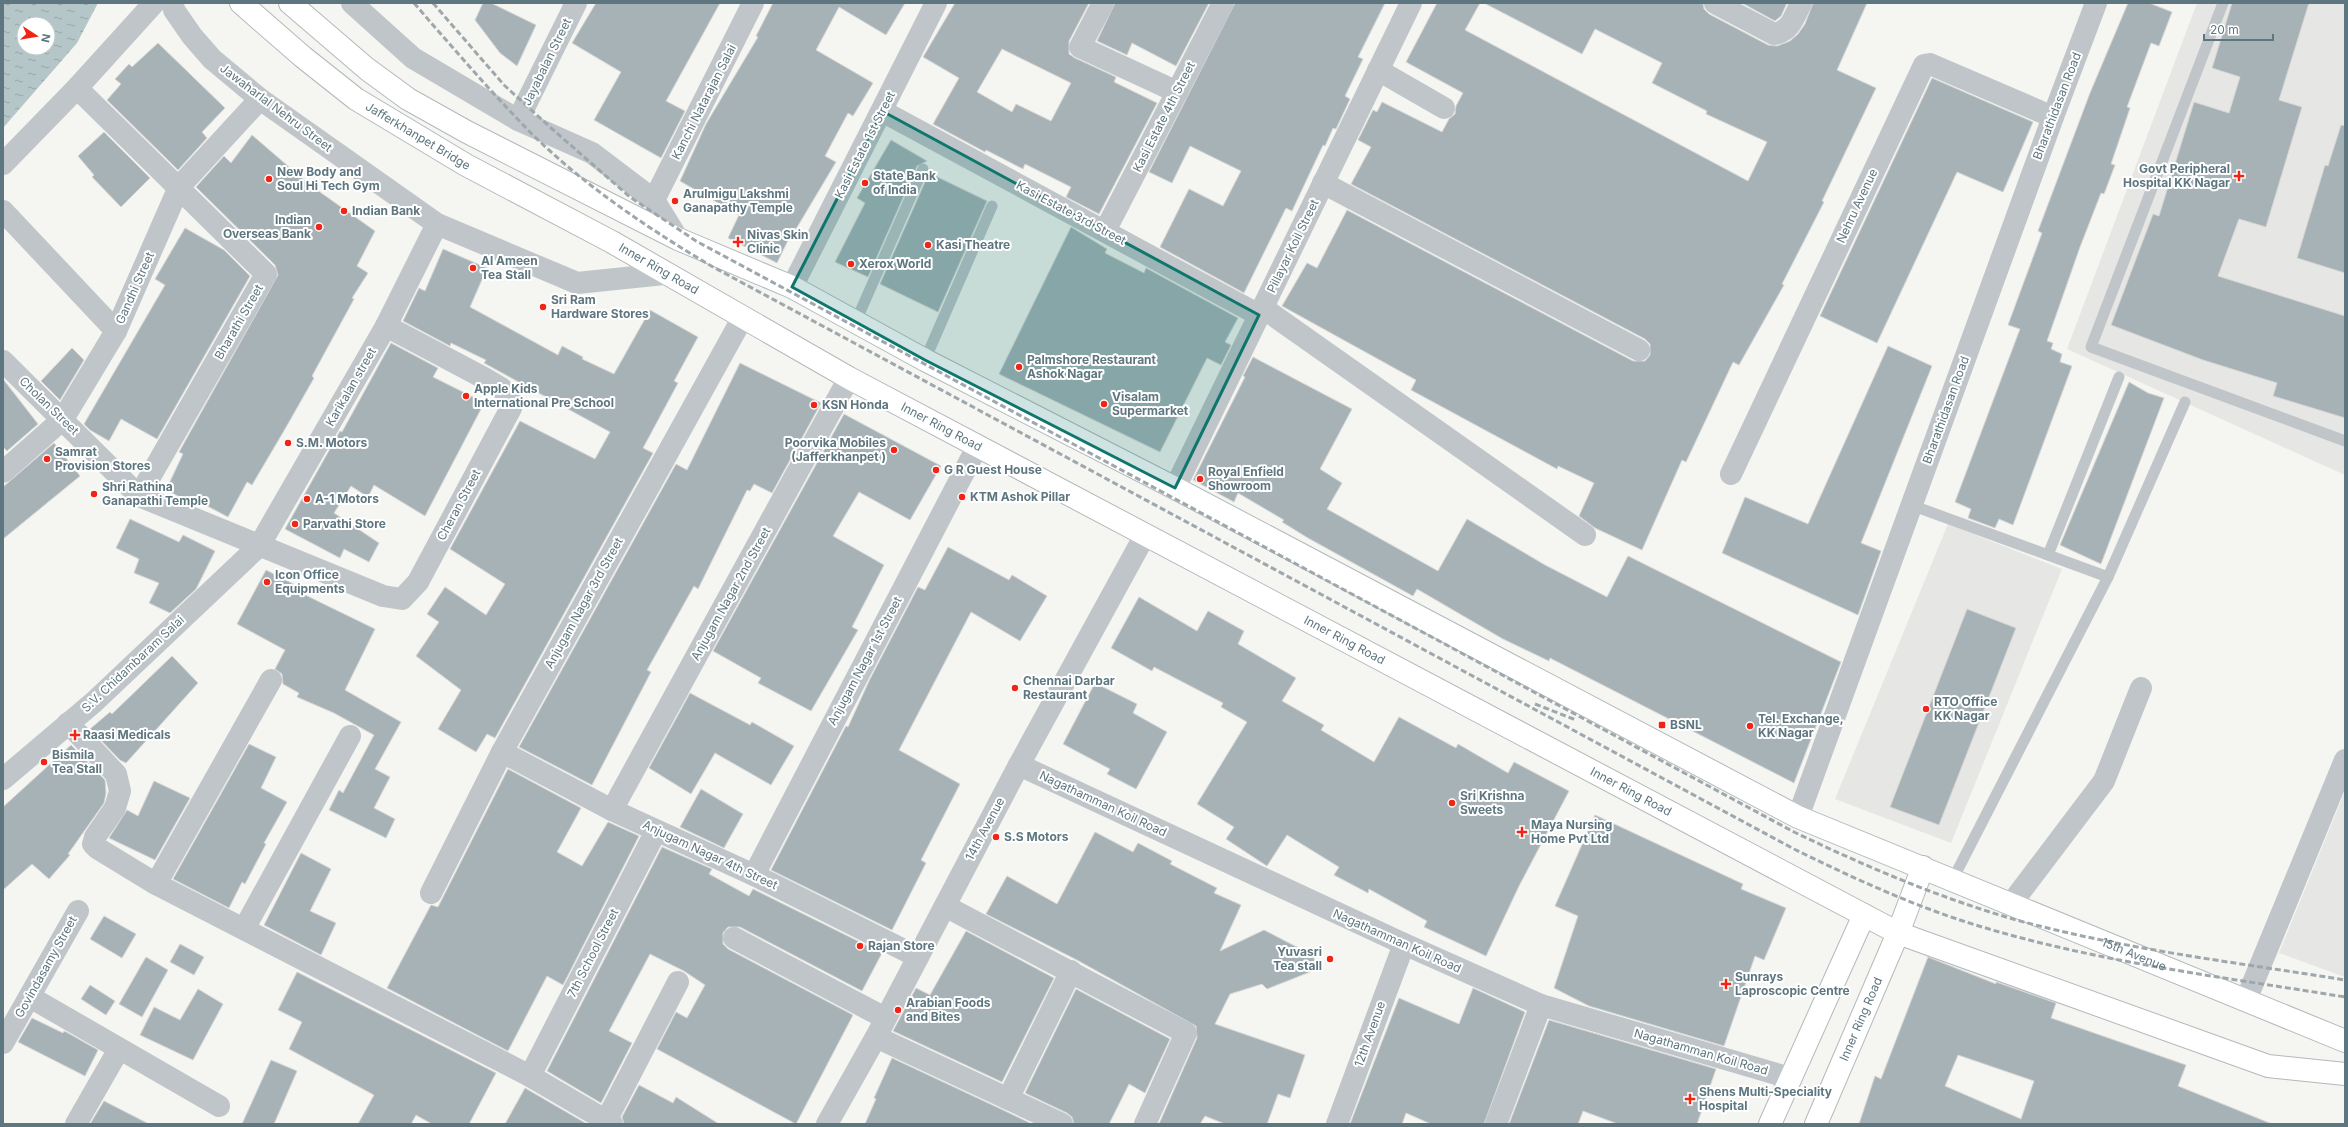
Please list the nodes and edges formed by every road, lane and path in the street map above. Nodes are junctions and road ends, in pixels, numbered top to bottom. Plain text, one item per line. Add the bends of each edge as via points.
1 (154, 3) edge
2 (173, 3) edge
3 (241, 3) edge
4 (290, 3) edge
5 (352, 3) edge
6 (576, 3) edge
7 (753, 3) edge
8 (936, 3) edge
9 (1103, 3) edge
10 (1223, 3) edge
11 (1411, 3) edge
12 (1715, 3) edge
13 (1801, 3) edge
14 (2096, 3) edge
15 (2223, 3) edge
16 (1378, 70) junction
17 (77, 88) junction
18 (1177, 92) junction
19 (260, 99) junction
20 (1444, 108) dead end
21 (882, 111) junction
22 (2053, 117) junction
23 (518, 120) junction
24 (3, 164) edge
25 (923, 169) dead end
26 (1323, 183) junction
27 (179, 187) junction
28 (654, 200) junction
29 (992, 206) dead end
30 (3, 211) edge
31 (437, 224) junction
32 (1105, 231) junction
33 (678, 239) junction
34 (612, 242) joint
35 (664, 274) junction
36 (792, 286) junction
37 (1261, 311) junction
38 (743, 317) junction
39 (856, 321) junction
40 (386, 326) junction
41 (116, 331) junction
42 (1639, 350) dead end
43 (925, 360) junction
44 (3, 362) edge
45 (2119, 377) dead end
46 (849, 378) junction
47 (2185, 402) dead end
48 (63, 419) junction
49 (2345, 441) edge
50 (977, 447) junction
51 (3, 472) edge
52 (1731, 474) dead end
53 (1175, 488) junction
54 (140, 496) junction
55 (1911, 505) junction
56 (1145, 535) junction
57 (1585, 535) dead end
58 (259, 546) junction
59 (2048, 555) junction
60 (2108, 577) junction
61 (270, 680) dead end
62 (2141, 688) dead end
63 (68, 723) junction
64 (350, 736) dead end
65 (502, 752) junction
66 (2345, 760) edge
67 (1019, 765) junction
68 (3, 779) edge
69 (612, 810) junction
70 (1798, 817) junction
71 (656, 831) junction
72 (1923, 867) junction
73 (754, 875) junction
74 (1954, 880) junction
75 (156, 884) junction
76 (431, 893) dead end
77 (2011, 904) junction
78 (945, 906) junction
79 (78, 911) dead end
80 (1864, 915) junction
81 (244, 929) junction
82 (1898, 933) junction
83 (734, 938) dead end
84 (1404, 944) junction
85 (918, 957) junction
86 (1071, 971) junction
87 (678, 982) dead end
88 (30, 996) junction
89 (2246, 1000) junction
90 (1541, 1005) junction
91 (881, 1028) junction
92 (2345, 1041) edge
93 (3, 1043) edge
94 (119, 1049) junction
95 (2345, 1074) edge
96 (530, 1076) junction
97 (1790, 1078) junction
98 (1008, 1099) junction
99 (219, 1106) dead end
100 (609, 1122) edge
101 (76, 1124) edge
102 (827, 1124) edge
103 (1062, 1124) edge
104 (1145, 1124) edge
105 (1337, 1124) edge
106 (1496, 1124) edge
107 (1770, 1124) edge
108 (1816, 1124) edge

1 - 17 street
2 - 19 street, Jawaharlal Nehru Street via 174,10 192,36 212,59
3 - 34 main road, Jafferkhanpet Bridge via 356,99 466,165
4 - 33 main road via 327,36 408,99
5 - 23 street via 413,58
6 - 23 street, Jayabalan Street
7 - 28 street, Kanchi Natarajan Salai
8 - 21 street, Kasi Estate 1st Street
9 - 18 street via 1080,47
10 - 18 street, Kasi Estate 4th Street
11 - 16 street, Pillayar Koil Street
12 - 13 street via 1774,34 1788,28
14 - 22 street, Bharathidasan Road
15 - 49 lane via 2091,347
16 - 20 street
16 - 26 street, Pillayar Koil Street
17 - 24 street
17 - 27 street, Bharathi Street
18 - 32 street, Kasi Estate 4th Street
19 - 27 street, Gandhi Street
19 - 31 street, Jawaharlal Nehru Street
21 - 32 street, Kasi Estate 3rd Street
21 - 36 street, Kasi Estate 1st Street
22 - 52 street, Nehru Avenue via 1930,64 1924,65
22 - 55 street, Bharathidasan Road
23 - 28 street via 592,153
25 - 39 lane
26 - 37 street, Pillayar Koil Street
26 - 42 street
27 - 41 street, Gandhi Street
27 - 54 street, Bharathi Street via 266,274
28 - 33 street
29 - 43 lane
30 - 41 street
31 - 35 street, Jawaharlal Nehru Street via 577,283
31 - 40 street, Karikalan street
32 - 37 street, Kasi Estate 3rd Street
33 - 36 main road
34 - 35 main road, Inner Ring Road
35 - 38 main road, Inner Ring Road
36 - 39 main road
37 - 53 street, Pillayar Koil Street
37 - 57 street, Kasi Estate 3rd Street
38 - 46 main road, Inner Ring Road
38 - 65 street, Anjugam Nagar 3rd Street
39 - 43 main road
40 - 58 street, Karikalan street
40 - 58 street, Cheran Street via 484,378 510,396 511,408 418,582 402,599 383,596
41 - 48 street, Gandhi Street
43 - 53 main road
44 - 48 street, Cholan Street
45 - 59 lane
46 - 50 main road, Inner Ring Road
46 - 69 street, Anjugam Nagar 2nd Street
47 - 60 lane
48 - 51 street, Gandhi Street
48 - 54 street, Cholan Street
50 - 56 main road, Inner Ring Road
50 - 73 street, Anjugam Nagar 1st Street
53 - 70 main road
54 - 58 street, Cholan Street
55 - 59 lane
55 - 70 street, Bharathidasan Road
56 - 67 street, 14th Avenue
56 - 80 main road, Inner Ring Road
58 - 63 street, S.V. Chidambaram Salai
59 - 60 lane
60 - 74 lane
61 - 75 street
62 - 77 street via 2104,781
63 - 68 street, S.V. Chidambaram Salai
63 - 75 street via 116,774 120,791 115,808 93,844
64 - 81 street
65 - 69 street, Anjugam Nagar 4th Street
65 - 76 street, Anjugam Nagar 3rd Street
66 - 89 street
67 - 78 street, 14th Avenue
67 - 84 street, Nagathamman Koil Road
69 - 71 street, Anjugam Nagar 4th Street
70 - 72 main road
71 - 73 street, Anjugam Nagar 4th Street
71 - 96 street, 7th School Street
72 - 74 main road, 15th Avenue
72 - 82 main road
73 - 85 street, Anjugam Nagar 4th Street
74 - 77 main road, 15th Avenue
75 - 81 street
77 - 89 main road, 15th Avenue
78 - 85 street, 14th Avenue
78 - 86 street
79 - 88 street, Govindasamy Street
80 - 82 main road, Inner Ring Road
80 - 97 main road
81 - 96 street
82 - 95 main road via 2268,1066
82 - 108 main road, Inner Ring Road
83 - 91 street
84 - 90 street, Nagathamman Koil Road
84 - 105 street, 12th Avenue
85 - 91 street, 14th Avenue
86 - 98 street
86 - 104 street via 1186,1033
87 - 100 street
88 - 93 street, Govindasamy Street
88 - 94 street
89 - 92 main road, 15th Avenue
90 - 97 street, Nagathamman Koil Road
90 - 106 street
91 - 98 street
91 - 102 street, 14th Avenue
94 - 99 street
94 - 101 street
96 - 100 street
97 - 107 main road
98 - 103 street

